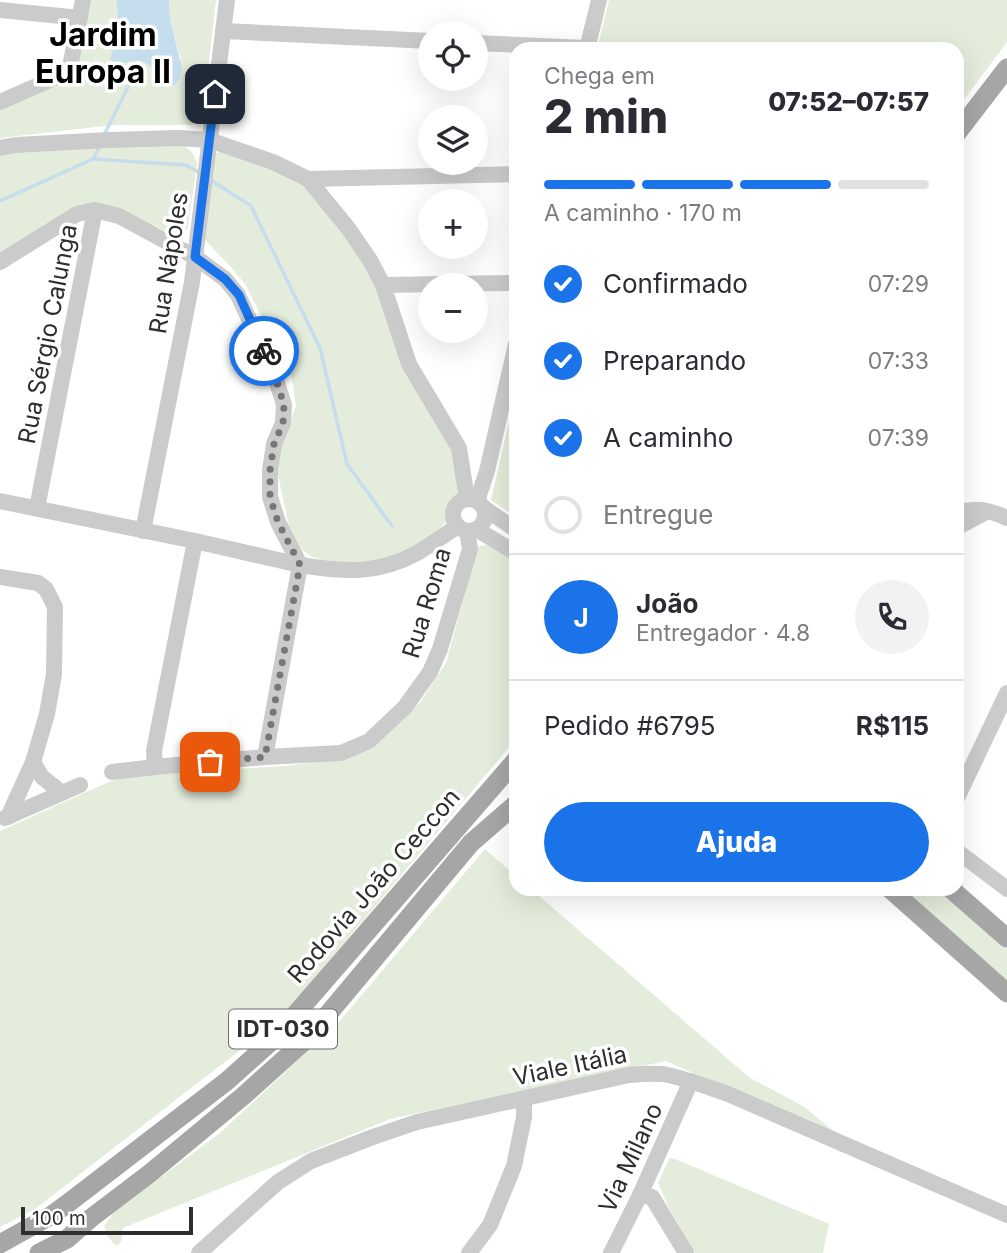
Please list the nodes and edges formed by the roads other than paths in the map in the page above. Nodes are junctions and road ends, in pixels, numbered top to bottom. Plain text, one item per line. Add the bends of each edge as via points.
1 (83, 0) edge
2 (227, 0) edge
3 (599, 0) edge
4 (0, 10) edge
5 (80, 18) junction
6 (223, 31) junction
7 (418, 40) edge
8 (589, 42) edge
9 (488, 44) edge
10 (509, 45) edge
11 (1007, 68) edge
12 (0, 102) edge
13 (964, 124) edge
14 (209, 140) junction
15 (0, 148) edge
16 (509, 174) edge
17 (308, 179) junction
18 (95, 210) junction
19 (195, 257) junction
20 (0, 262) edge
21 (509, 283) edge
22 (383, 285) junction
23 (509, 375) edge
24 (0, 501) edge
25 (476, 503) junction
26 (37, 508) junction
27 (1007, 518) edge
28 (964, 521) edge
29 (509, 525) edge
30 (467, 529) junction
31 (143, 531) junction
32 (195, 541) junction
33 (509, 550) edge
34 (300, 565) junction
35 (0, 577) edge
36 (1007, 693) edge
37 (265, 757) junction
38 (33, 762) junction
39 (155, 767) junction
40 (509, 768) edge
41 (112, 772) dead end
42 (964, 783) edge
43 (80, 785) dead end
44 (62, 793) junction
45 (509, 810) edge
46 (4, 819) edge
47 (964, 856) edge
48 (1007, 889) edge
49 (898, 896) edge
50 (959, 896) edge
51 (1007, 938) edge
52 (1007, 993) edge
53 (274, 1039) junction
54 (288, 1055) junction
55 (691, 1081) junction
56 (524, 1100) junction
57 (640, 1195) junction
58 (52, 1214) junction
59 (1007, 1215) edge
60 (67, 1239) junction
61 (0, 1244) edge
62 (39, 1253) edge
63 (200, 1253) edge
64 (470, 1253) edge
65 (611, 1253) edge
66 (686, 1253) edge

1 - 5 street
2 - 6 street, Rua Nápoles
3 - 8 street
4 - 5 street
5 - 12 street via 66,73
6 - 7 street
6 - 14 street, Rua Nápoles
9 - 10 street
11 - 13 main road
14 - 15 street
14 - 17 street
14 - 19 street, Rua Nápoles
16 - 17 street
17 - 22 street via 348,228
18 - 19 street via 119,216
18 - 20 street via 77,214
18 - 26 street, Rua Sérgio Calunga
19 - 31 street, Rua Nápoles
19 - 34 street via 239,295 280,389 283,423 274,444 270,497
21 - 22 street
22 - 25 street via 410,364 459,448
23 - 25 street, Rua Roma
24 - 26 street
25 - 29 street
25 - 30 street, Rua Roma via 484,521
25 - 30 street, Rua Roma via 458,503 454,512 455,522
26 - 31 street
27 - 28 street via 988,511
30 - 33 street
30 - 34 street via 441,536 418,552 376,569
30 - 37 street, Rua Roma via 470,549 440,649 405,707 369,741 341,753
31 - 32 street
32 - 34 street
32 - 39 street
34 - 37 street
35 - 38 street via 38,583 51,595 55,607 54,674
36 - 42 street
37 - 39 street, Rua Roma
38 - 44 street via 41,777
38 - 46 street
39 - 41 street, Rua Roma
40 - 53 main road, Rodovia João Ceccon / IDT-030
43 - 44 street
44 - 46 street
45 - 54 main road, Rodovia João Ceccon / IDT-030 via 471,843 308,1038
47 - 48 street
49 - 52 main road
50 - 51 main road
53 - 54 main road
53 - 58 main road, Rodovia João Ceccon / IDT-030 via 227,1081
54 - 60 main road, Rodovia João Ceccon / IDT-030 via 182,1148
55 - 56 street, Viale Itália via 663,1074 629,1075
55 - 57 street, Via Milano
55 - 59 street, Viale Itália
56 - 63 street, Viale Itália via 417,1122 311,1161 278,1182
56 - 64 street via 514,1166 490,1225
57 - 65 street, Via Milano
57 - 66 street via 652,1197
58 - 60 main road
58 - 61 main road, Rodovia João Ceccon / IDT-030
60 - 62 main road, Rodovia João Ceccon / IDT-030

